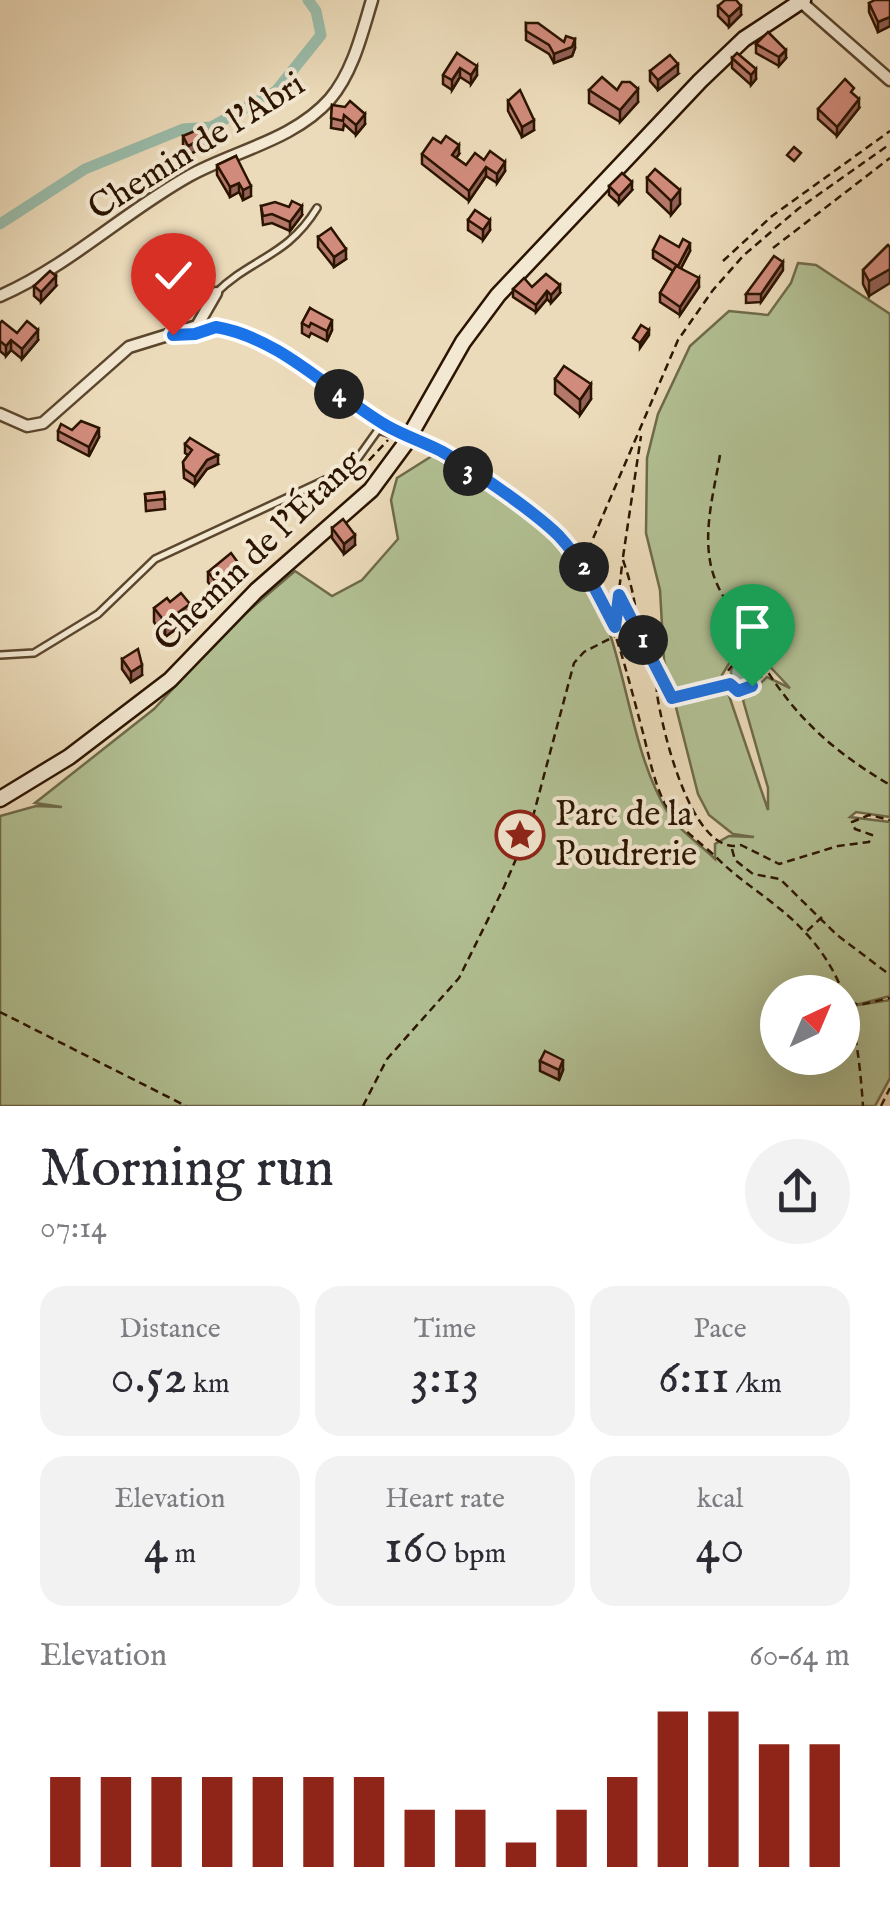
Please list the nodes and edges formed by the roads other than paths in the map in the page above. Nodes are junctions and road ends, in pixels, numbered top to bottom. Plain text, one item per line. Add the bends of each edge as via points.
1 (372, 0) edge
2 (802, 0) edge
3 (890, 80) edge
4 (317, 208) dead end
5 (216, 293) joint
6 (0, 296) edge
7 (0, 414) edge
8 (409, 437) junction
9 (0, 655) edge
10 (0, 799) edge

1 - 6 street, Chemin de l'Abri via 349,68 315,112 192,175 40,278
2 - 3 street
2 - 8 main road, Chemin de l’Étang via 722,60 498,295 462,342
4 - 5 lane via 286,246
5 - 7 street via 197,326 129,346 43,423 26,426
8 - 9 lane via 378,430 348,468 155,559 98,614 34,653
8 - 10 main road, Chemin de l’Étang via 371,490 256,591 170,680 69,757

